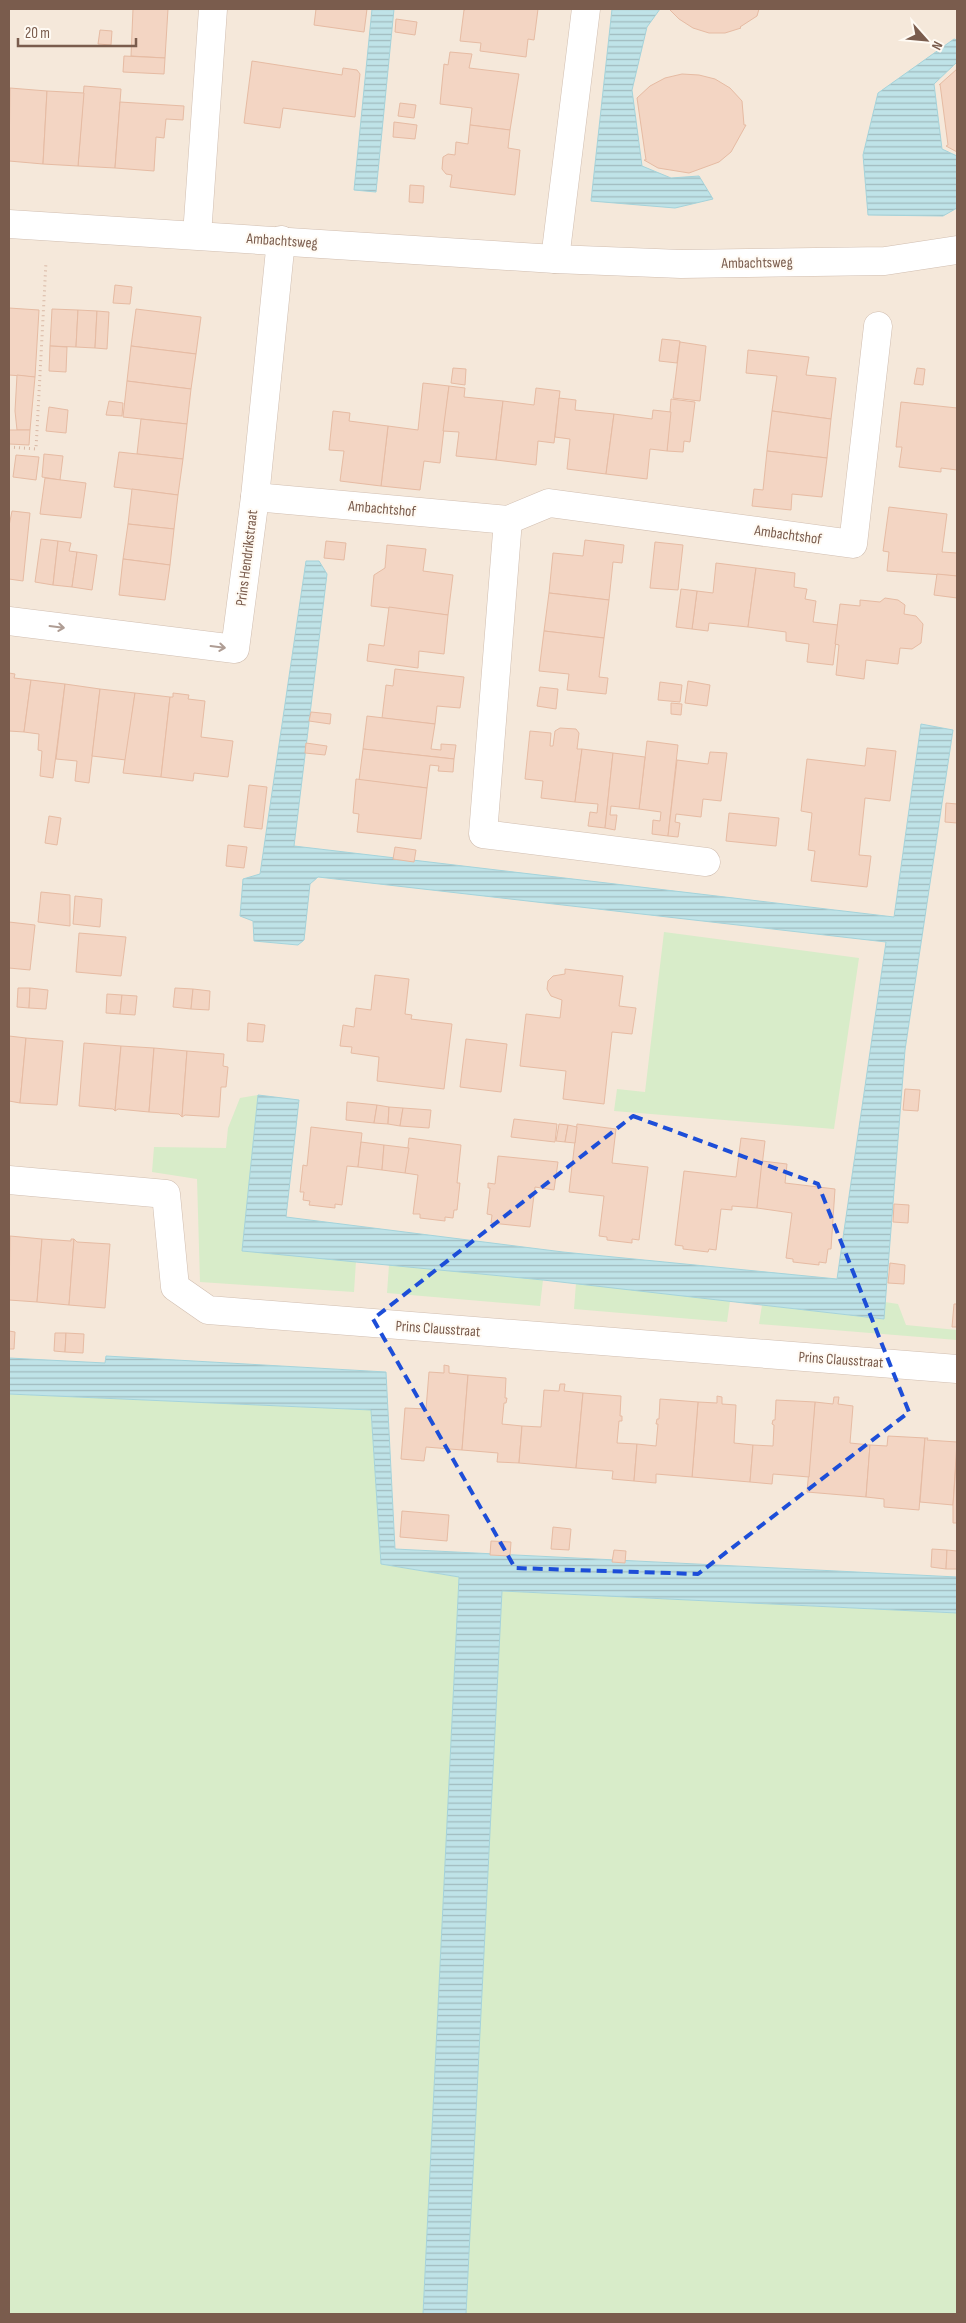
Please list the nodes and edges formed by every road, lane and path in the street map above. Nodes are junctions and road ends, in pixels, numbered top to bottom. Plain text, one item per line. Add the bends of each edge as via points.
1 (214, 9) edge
2 (586, 9) edge
3 (9, 224) edge
4 (48, 226) junction
5 (197, 235) junction
6 (280, 240) junction
7 (957, 250) edge
8 (555, 259) junction
9 (878, 326) dead end
10 (9, 447) edge
11 (255, 498) junction
12 (508, 520) junction
13 (9, 622) edge
14 (706, 862) dead end
15 (9, 1180) edge
16 (957, 1369) edge

1 - 5 street
2 - 8 street
3 - 4 street, Ambachtsweg
4 - 5 street, Ambachtsweg
4 - 10 path via 36,449
5 - 6 street, Ambachtsweg
6 - 8 street, Ambachtsweg
6 - 11 street, Prins Hendrikstraat
7 - 8 street, Ambachtsweg via 885,261 681,264
9 - 12 street, Ambachtshof via 853,544 549,504
11 - 12 street, Ambachtshof
13 -> 11 street, Prins Hendrikstraat via 235,649
12 - 14 street via 483,834
15 - 16 street, Prins Clausstraat via 166,1194 175,1287 208,1310

